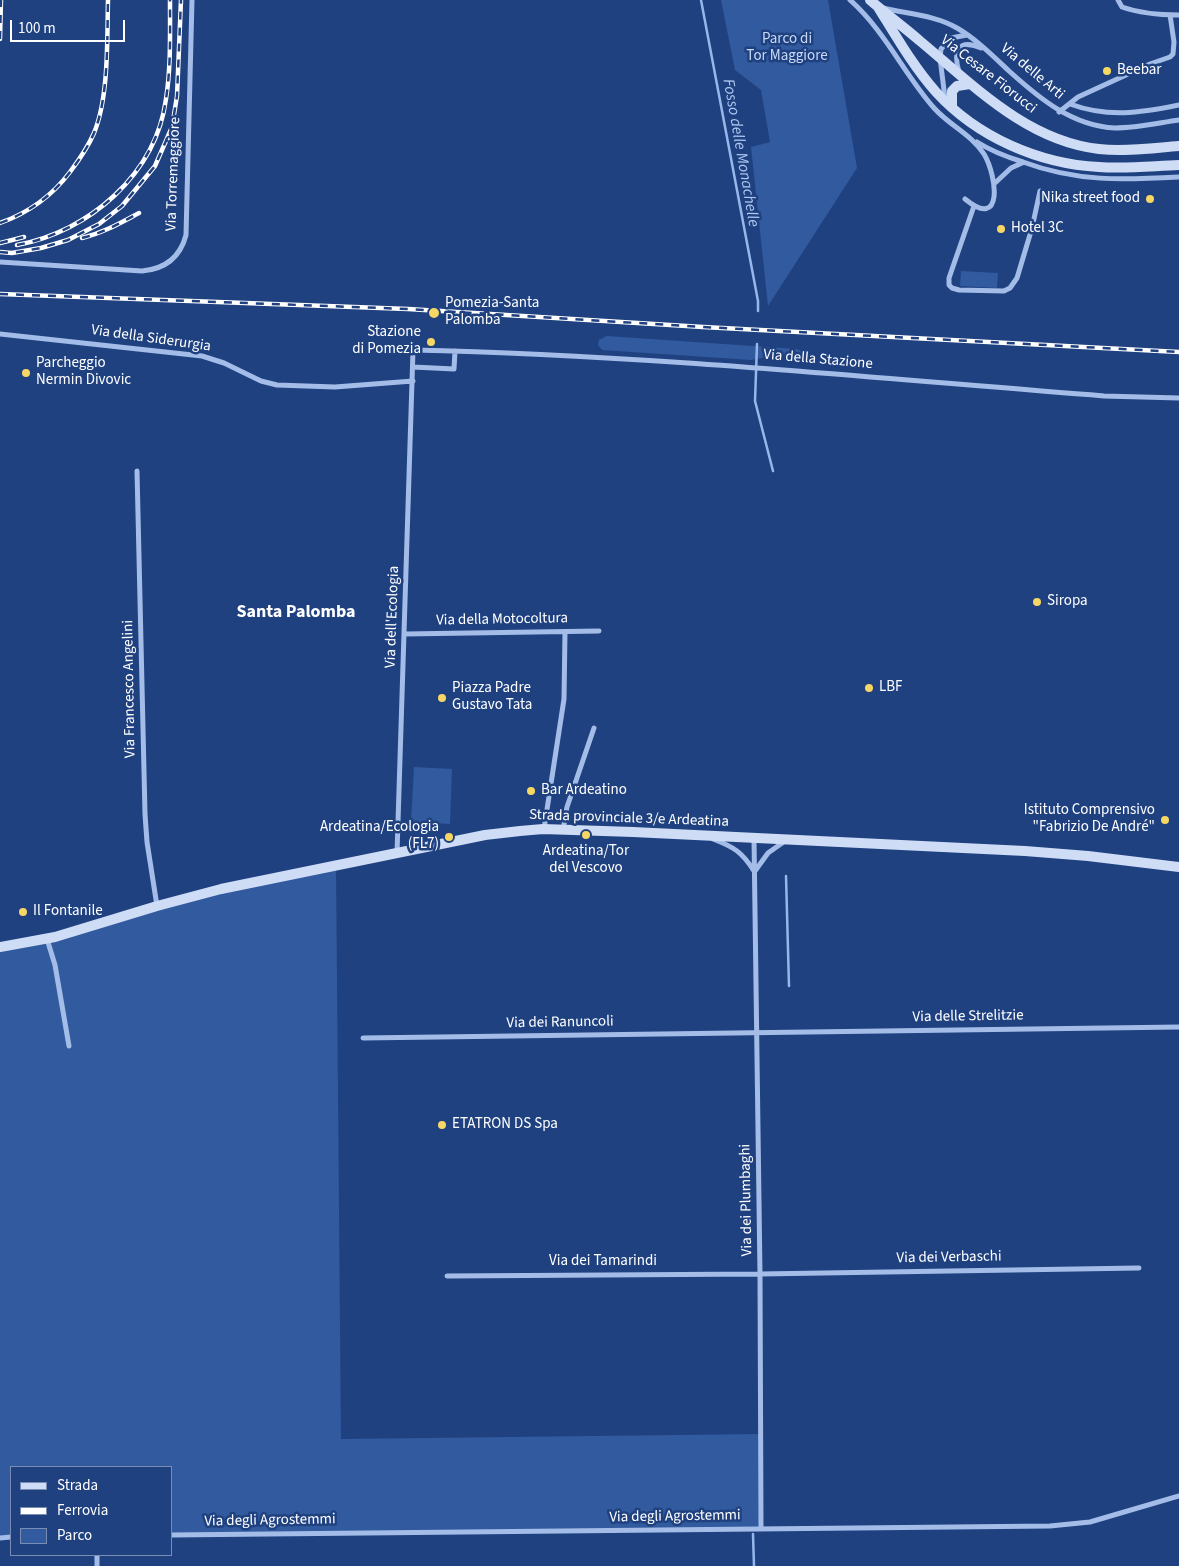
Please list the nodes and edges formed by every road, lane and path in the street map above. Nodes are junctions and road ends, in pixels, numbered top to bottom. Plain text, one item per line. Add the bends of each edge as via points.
1 (192, 0) edge
2 (850, 0) edge
3 (870, 0) edge
4 (1118, 0) edge
5 (878, 7) junction
6 (1170, 15) junction
7 (1179, 15) edge
8 (968, 36) junction
9 (988, 52) junction
10 (940, 58) junction
11 (960, 75) junction
12 (970, 84) junction
13 (948, 104) junction
14 (1070, 104) junction
15 (1179, 105) edge
16 (1059, 112) junction
17 (1179, 120) edge
18 (997, 138) junction
19 (972, 140) junction
20 (1179, 146) edge
21 (991, 150) junction
22 (1024, 163) junction
23 (1179, 164) edge
24 (1090, 166) junction
25 (1179, 177) edge
26 (1088, 178) junction
27 (995, 183) junction
28 (1040, 191) dead end
29 (965, 199) dead end
30 (974, 206) junction
31 (0, 262) edge
32 (0, 334) edge
33 (455, 350) junction
34 (413, 367) junction
35 (413, 381) junction
36 (1179, 398) edge
37 (137, 471) dead end
38 (599, 631) dead end
39 (565, 632) junction
40 (405, 634) junction
41 (594, 728) dead end
42 (544, 829) junction
43 (563, 831) junction
44 (705, 836) junction
45 (754, 839) junction
46 (788, 840) junction
47 (397, 853) junction
48 (1179, 867) edge
49 (754, 872) junction
50 (157, 906) junction
51 (47, 939) junction
52 (0, 947) edge
53 (1179, 1027) edge
54 (757, 1032) junction
55 (363, 1038) dead end
56 (69, 1046) dead end
57 (1139, 1268) dead end
58 (760, 1274) junction
59 (447, 1276) dead end
60 (1178, 1497) edge
61 (761, 1529) junction
62 (172, 1535) edge

1 - 31 street, Via Torremaggiore via 186,235 176,256 161,267 142,271
2 - 19 street via 876,26 933,107
3 - 5 main road, Via Cesare Fiorucci
4 - 6 street via 1127,9
5 - 8 street, Via delle Arti via 938,20
5 - 10 main road, Via Cesare Fiorucci
5 - 13 main road, Via Cesare Fiorucci via 908,54
6 - 7 street
6 - 14 street, Via delle Arti via 1174,42 1170,57 1078,97
8 - 9 street, Via delle Arti
8 - 10 street via 948,40 941,49
9 - 11 street via 971,45 960,48 956,52 956,60
9 - 16 street, Via delle Arti
10 - 11 main road, Via Cesare Fiorucci
10 - 13 street
11 - 12 main road, Via Cesare Fiorucci
12 - 13 main road via 957,86
12 - 20 main road, Via Cesare Fiorucci via 1022,122 1066,141 1108,149
13 - 18 main road, Via Cesare Fiorucci
14 - 15 street via 1120,114
14 - 16 street, Via delle Arti
16 - 17 street, Via delle Arti via 1114,128
18 - 21 street
18 - 24 main road, Via Cesare Fiorucci via 1037,155
19 - 21 street
19 - 27 street via 984,154
21 - 22 street
22 - 26 street via 1051,172
22 - 27 street via 1011,168
23 - 24 main road, Via Cesare Fiorucci via 1122,168
24 - 26 street
25 - 26 street
27 - 30 street via 996,195 991,204 982,209
28 - 30 street via 1017,278 1004,291 959,290 949,285
29 - 30 street
32 - 35 street, Via della Siderurgia via 202,356 278,385 335,387
33 - 34 street, Via della Stazione via 413,350
33 - 34 street via 454,368
33 - 36 street, Via della Stazione via 641,359 1104,396
34 - 35 street
35 - 40 street, Via dell'Ecologia
37 - 50 street, Via Francesco Angelini via 145,814
38 - 39 street, Via della Motocoltura
39 - 40 street, Via della Motocoltura
39 - 42 street via 564,698
40 - 47 street, Via dell'Ecologia
41 - 43 street via 568,803
42 - 43 main road, Strada provinciale 3/e Ardeatina
42 - 47 main road, Strada provinciale 3/e Ardeatina via 485,835
43 - 44 main road, Strada provinciale 3/e Ardeatina
44 - 45 main road, Strada provinciale 3/e Ardeatina
44 - 49 street via 740,852
45 - 46 main road, Strada provinciale 3/e Ardeatina
45 - 49 street, Via dei Plumbaghi
46 - 48 main road, Strada provinciale 3/e Ardeatina via 1025,850
46 - 49 street via 768,853
47 - 50 main road, Strada provinciale 3/e Ardeatina via 221,889
49 - 54 street, Via dei Plumbaghi
50 - 51 main road, Strada provinciale 3/e Ardeatina
51 - 52 main road, Strada provinciale 3/e Ardeatina
51 - 56 street
53 - 54 street, Via delle Strelitzie
54 - 55 street, Via dei Ranuncoli
54 - 58 street, Via dei Plumbaghi
57 - 58 street, Via dei Verbaschi
58 - 59 street, Via dei Tamarindi
58 - 61 street, Via dei Plumbaghi
60 - 61 street, Via degli Agrostemmi via 1090,1522 1050,1526
61 - 62 street, Via degli Agrostemmi

